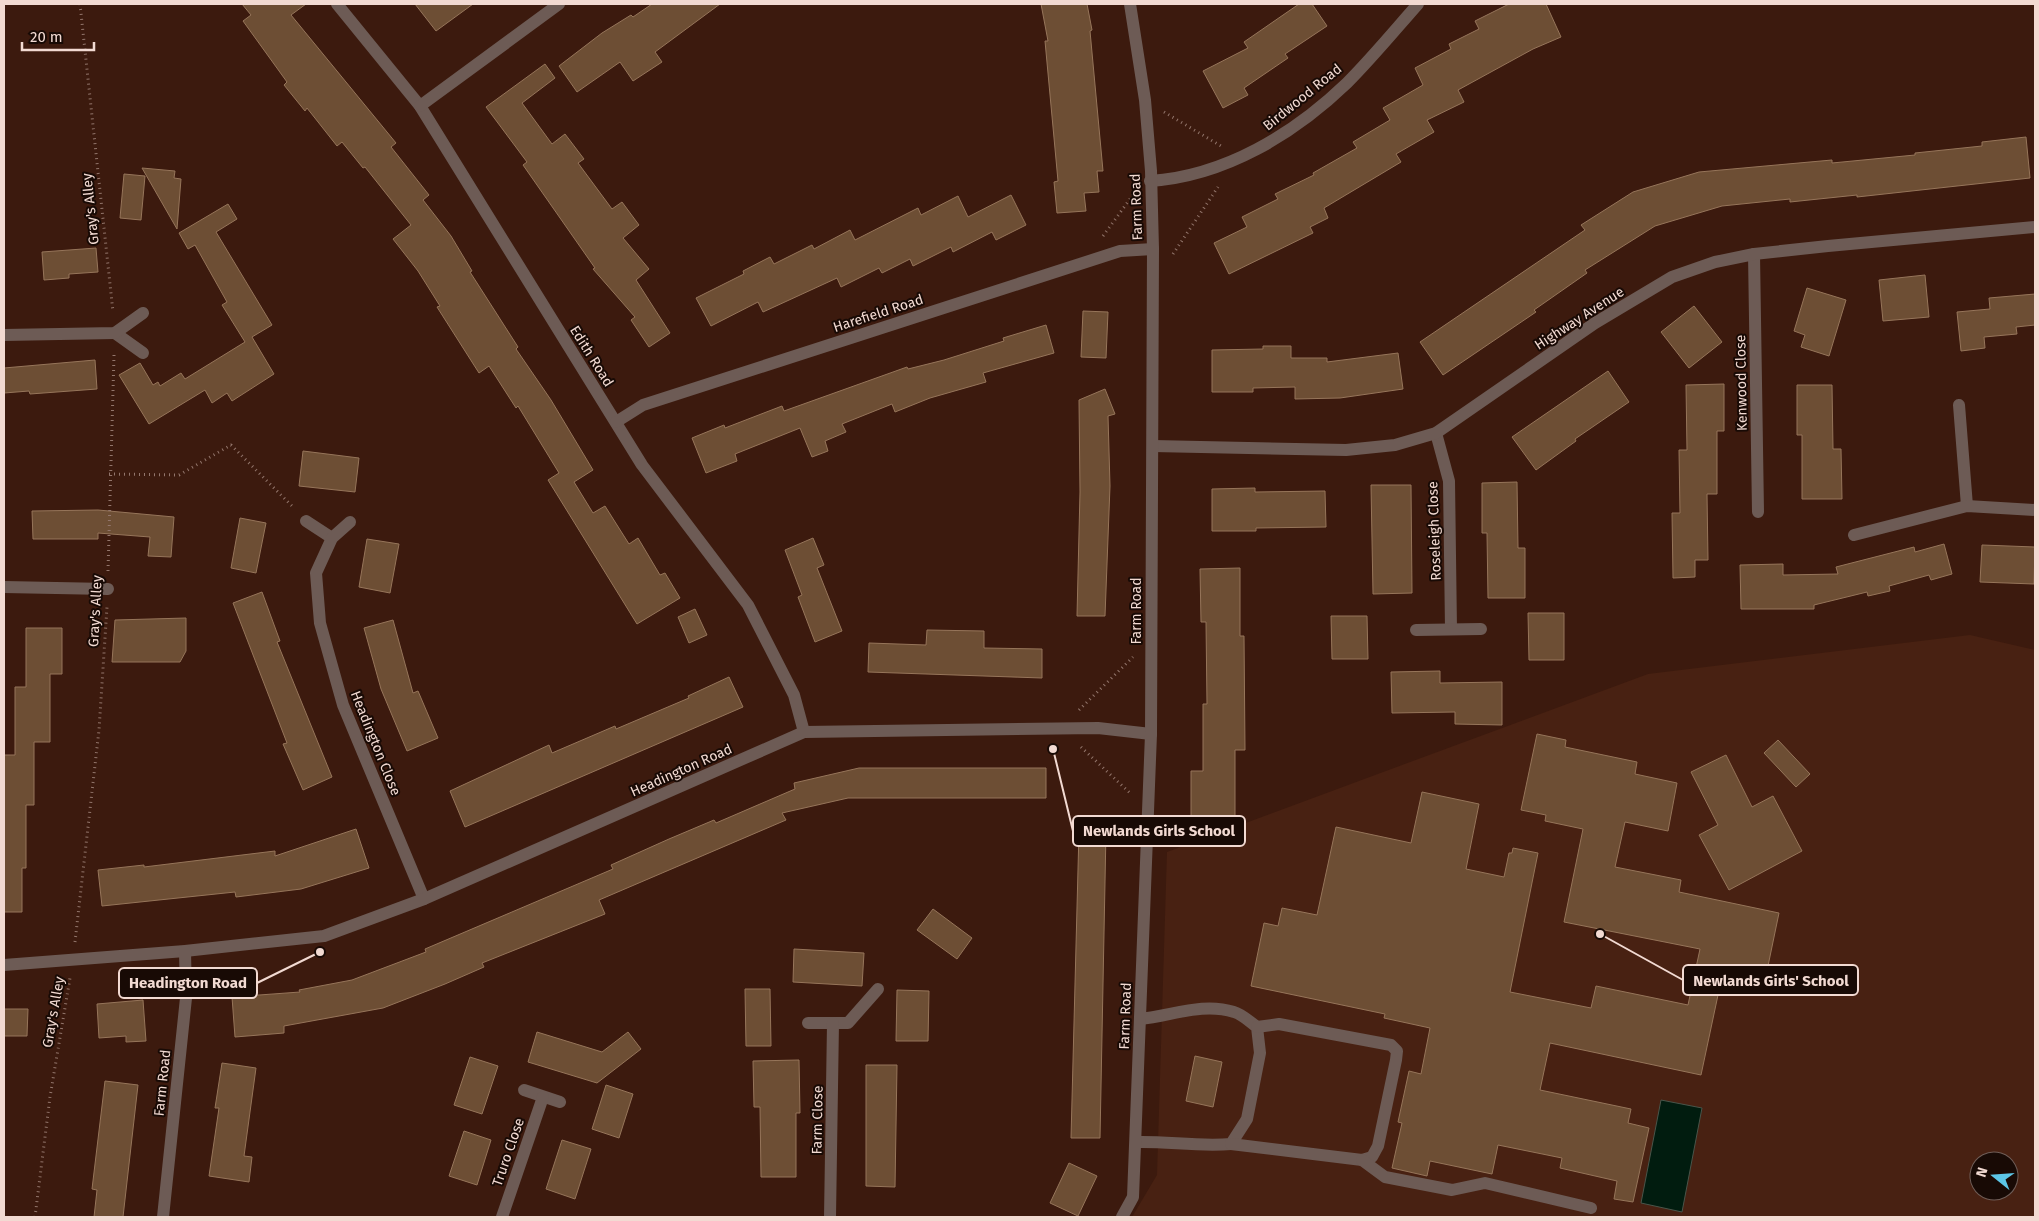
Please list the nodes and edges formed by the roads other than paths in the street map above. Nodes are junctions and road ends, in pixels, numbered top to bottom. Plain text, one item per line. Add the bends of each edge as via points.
1 (337, 4) edge
2 (559, 4) edge
3 (1130, 4) edge
4 (1418, 4) edge
5 (420, 106) junction
6 (1150, 176) junction
7 (2035, 228) edge
8 (1153, 248) junction
9 (1754, 254) junction
10 (143, 313) dead end
11 (116, 333) junction
12 (4, 335) edge
13 (143, 353) dead end
14 (1959, 405) dead end
15 (616, 422) junction
16 (1436, 433) junction
17 (1152, 446) junction
18 (1967, 506) junction
19 (2035, 510) edge
20 (1758, 512) dead end
21 (306, 521) road end
22 (350, 522) dead end
23 (1854, 535) dead end
24 (332, 538) junction
25 (4, 587) edge
26 (108, 589) road end
27 (1451, 629) junction
28 (1416, 630) dead end
29 (1481, 630) dead end
30 (804, 732) junction
31 (1151, 734) junction
32 (424, 899) junction
33 (185, 951) junction
34 (4, 965) edge
35 (878, 989) dead end
36 (1140, 1019) junction
37 (808, 1022) dead end
38 (833, 1023) junction
39 (1257, 1027) junction
40 (524, 1090) dead end
41 (543, 1097) junction
42 (560, 1102) dead end
43 (1136, 1142) junction
44 (1231, 1144) junction
45 (1362, 1160) junction
46 (1591, 1208) dead end
47 (163, 1217) edge
48 (502, 1217) edge
49 (830, 1217) edge
50 (1122, 1217) edge

1 - 5 street, Edith Road
2 - 5 street
3 - 6 street, Farm Road via 1145,100
4 - 6 street, Birdwood Road via 1346,83 1280,137 1229,164 1171,180
5 - 15 street, Edith Road
6 - 8 street, Farm Road
7 - 9 street, Highway Avenue
8 - 15 street, Harefield Road via 1120,251 643,405
8 - 17 street, Farm Road
9 - 16 street, Highway Avenue via 1715,262 1672,277 1595,323
9 - 20 street, Kenwood Close
10 - 11 street
11 - 12 street
11 - 13 street
14 - 18 street
15 - 30 street, Edith Road via 642,464 748,605 794,696
16 - 17 street, Highway Avenue via 1395,445 1346,450
16 - 27 street, Roseleigh Close via 1449,480
17 - 31 street, Farm Road
18 - 19 street
18 - 23 street
21 - 24 street
22 - 24 street
24 - 32 street, Headington Close via 316,574 320,623 343,706
25 - 26 street
27 - 28 street
27 - 29 street
30 - 31 street, Headington Road via 1098,728
30 - 32 street, Headington Road
31 - 36 street, Farm Road
32 - 33 street, Headington Road via 324,936
33 - 34 street, Headington Road
33 - 47 street, Farm Road via 186,998
35 - 38 street via 848,1023
36 - 39 street via 1164,1017 1196,1008 1235,1012
36 - 43 street, Farm Road
37 - 38 street
38 - 49 street, Farm Close
39 - 44 street via 1260,1053 1247,1119
39 - 45 street via 1279,1024 1391,1045 1397,1051 1378,1146 1372,1157
40 - 41 street
41 - 42 street
41 - 48 street, Truro Close
43 - 44 street
43 - 50 street, Farm Road via 1134,1197
44 - 45 street
45 - 46 street via 1385,1177 1452,1190 1485,1183

